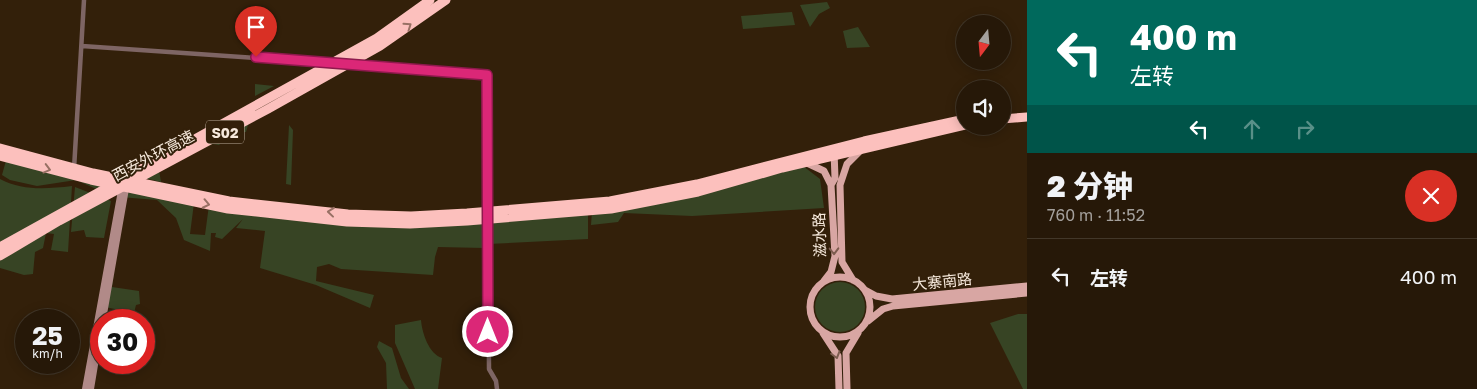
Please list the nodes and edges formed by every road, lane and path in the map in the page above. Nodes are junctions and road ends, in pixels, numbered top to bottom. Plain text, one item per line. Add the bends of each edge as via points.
1 (84, 0) edge
2 (430, 0) edge
3 (446, 0) edge
4 (82, 46) junction
5 (1027, 111) edge
6 (1011, 113) edge
7 (1027, 117) edge
8 (1011, 119) edge
9 (956, 121) edge
10 (956, 127) edge
11 (0, 148) edge
12 (863, 148) junction
13 (834, 152) junction
14 (0, 156) edge
15 (804, 163) junction
16 (74, 172) junction
17 (125, 183) junction
18 (836, 183) junction
19 (488, 216) junction
20 (0, 247) edge
21 (0, 256) edge
22 (854, 280) junction
23 (824, 282) junction
24 (1027, 286) edge
25 (862, 287) junction
26 (1027, 293) edge
27 (105, 309) edge
28 (866, 324) junction
29 (818, 327) junction
30 (859, 331) junction
31 (93, 374) edge
32 (85, 389) edge
33 (90, 389) edge
34 (497, 389) edge
35 (839, 389) edge
36 (847, 389) edge

1 - 4 street
2 - 20 highway, 西安外环高速 / S02, bridge via 377,38
21 -> 3 highway, 西安外环高速 / S02, bridge via 380,46
4 - 16 street
4 - 19 street via 487,75
5 - 6 highway
7 - 8 highway
9 - 13 highway
10 - 12 highway
11 - 16 highway
12 - 13 highway
12 - 18 main road via 847,164
13 - 15 highway
13 - 18 main road
13 - 19 highway via 610,201
14 -> 16 highway
15 - 18 main road via 824,171
15 - 19 highway via 698,192 610,209
16 - 17 highway
17 - 19 highway via 229,201 348,214
17 - 27 main road
17 - 32 main road
18 - 22 main road, 滋水路 via 842,262
18 -> 23 main road, 滋水路 via 835,256 831,272
19 - 34 street via 489,369
22 - 23 main road via 839,278
22 - 25 main road
23 - 29 main road via 812,298 810,308
24 - 25 main road, 大寨南路 via 892,299 876,296
25 - 28 main road via 870,305
26 - 28 main road, 大寨南路 via 893,306 883,309
28 - 30 main road
29 - 30 main road via 832,336 842,337
29 -> 35 main road via 838,356
30 - 36 main road via 846,353
31 - 33 main road

